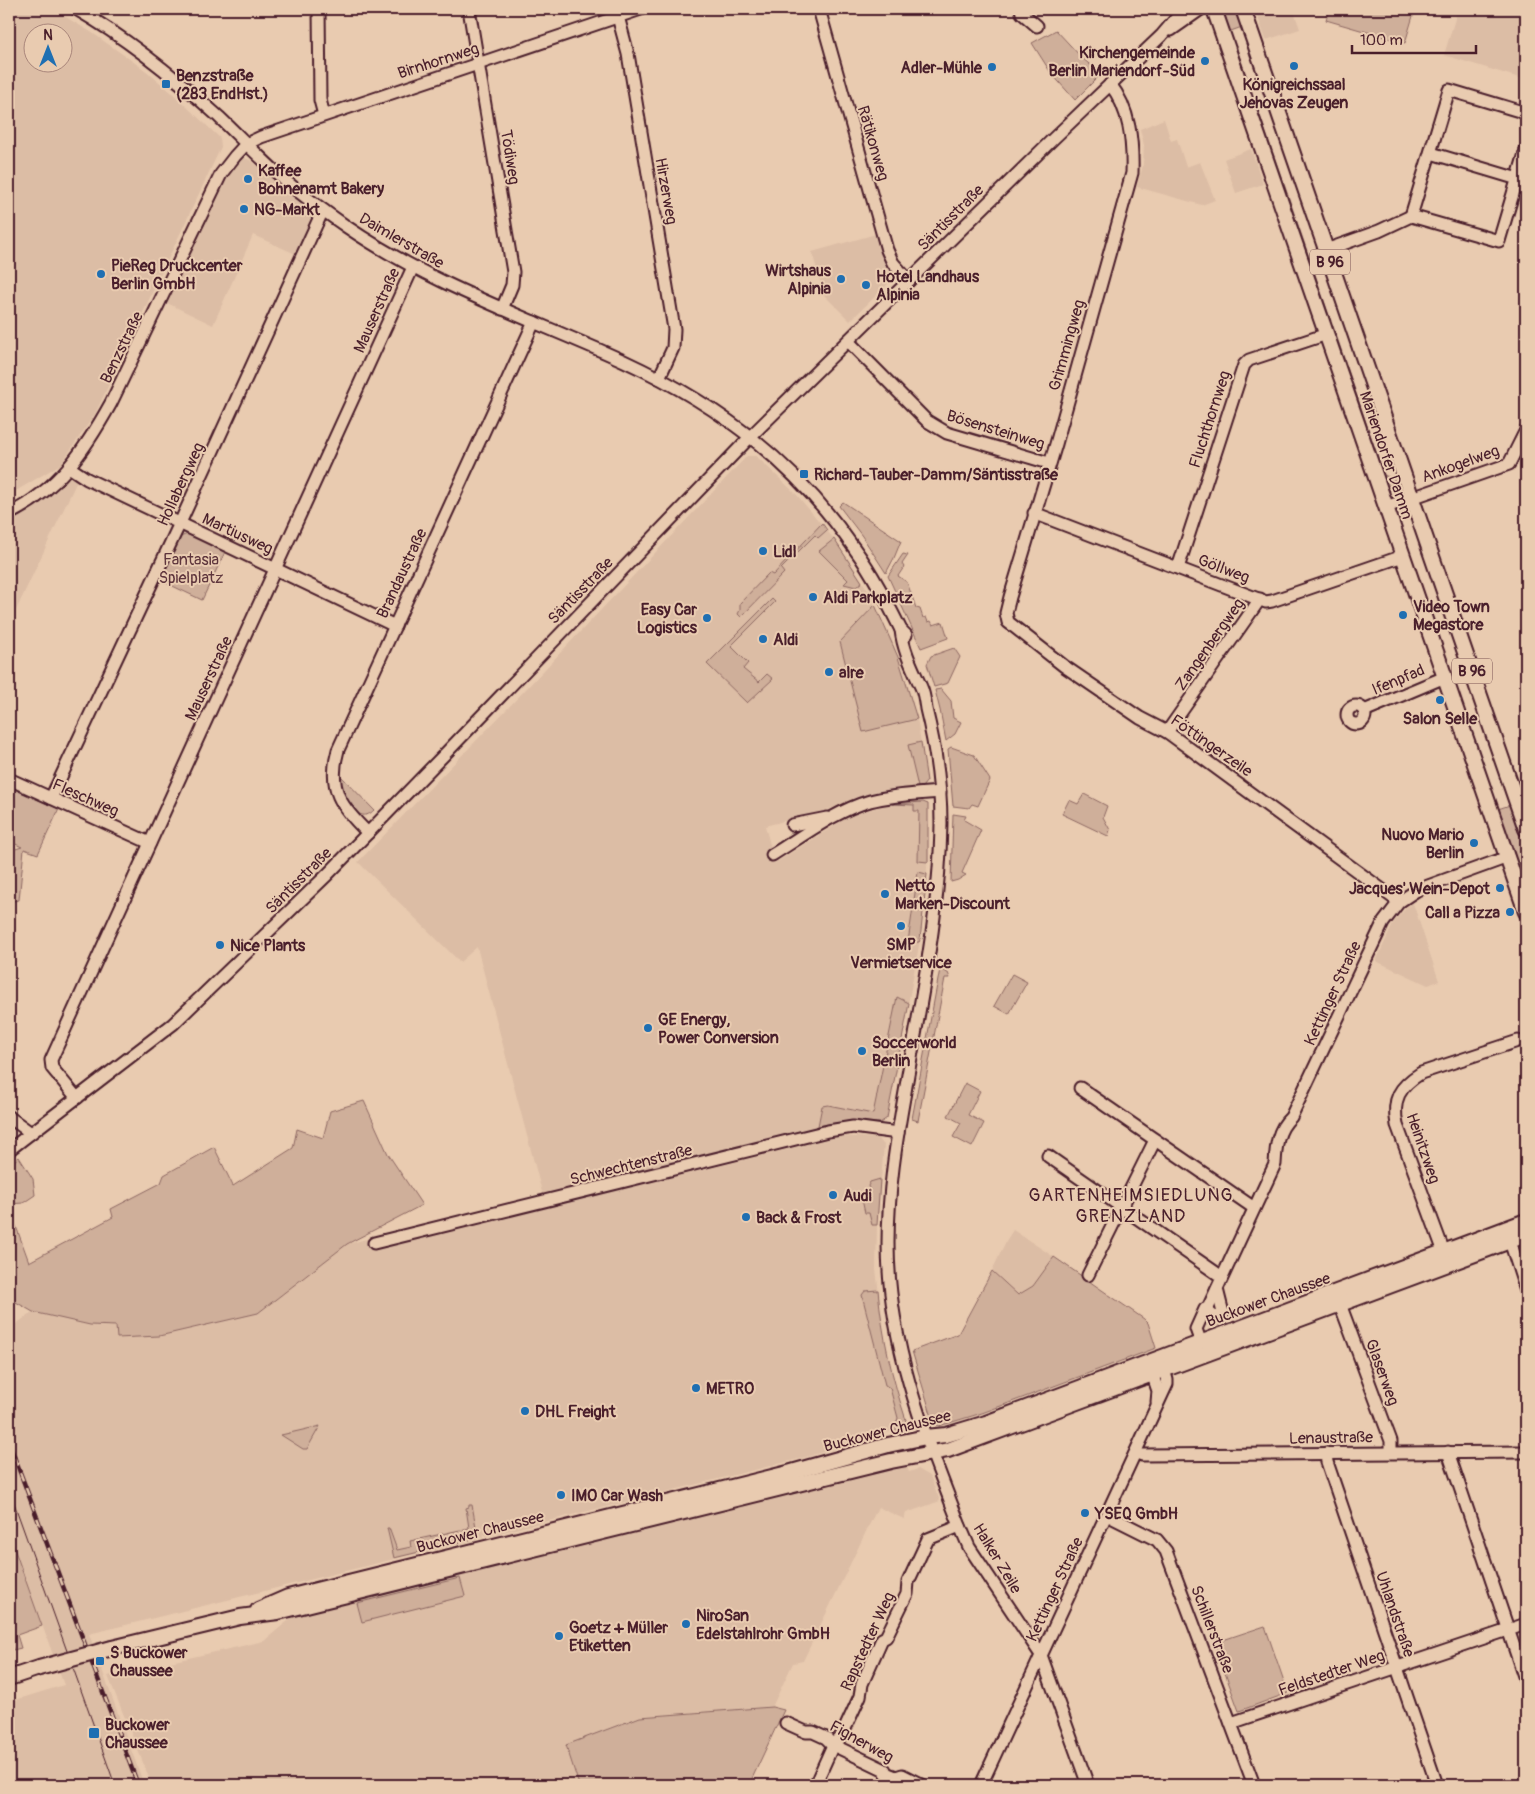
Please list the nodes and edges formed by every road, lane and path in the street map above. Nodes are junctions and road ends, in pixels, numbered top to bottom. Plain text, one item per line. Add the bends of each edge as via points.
1 (76, 9) edge
2 (319, 9) edge
3 (469, 9) edge
4 (641, 9) edge
5 (819, 9) edge
6 (1021, 9) edge
7 (1184, 9) edge
8 (1201, 9) edge
9 (1214, 9) edge
10 (1242, 9) edge
11 (617, 12) edge
12 (92, 13) edge
13 (1037, 26) dead end
14 (1161, 36) junction
15 (479, 64) junction
16 (1110, 84) junction
17 (1526, 113) edge
18 (324, 115) junction
19 (246, 144) junction
20 (1526, 150) edge
21 (1431, 153) junction
22 (1518, 179) junction
23 (323, 210) junction
24 (1411, 216) junction
25 (1326, 250) junction
26 (413, 267) junction
27 (909, 281) junction
28 (502, 309) junction
29 (534, 322) junction
30 (1326, 334) junction
31 (848, 341) junction
32 (659, 378) junction
33 (1526, 430) edge
34 (751, 436) junction
35 (1049, 463) junction
36 (69, 467) junction
37 (1412, 498) junction
38 (1386, 507) junction
39 (1034, 513) junction
40 (9, 514) edge
41 (180, 523) junction
42 (1404, 556) junction
43 (1178, 568) junction
44 (275, 569) junction
45 (1260, 599) junction
46 (1006, 617) joint
47 (395, 626) junction
48 (1445, 677) junction
49 (1364, 711) dead end
50 (1167, 732) junction
51 (9, 779) edge
52 (940, 792) junction
53 (51, 798) junction
54 (836, 816) junction
55 (792, 825) dead end
56 (1526, 829) edge
57 (368, 833) junction
58 (150, 844) junction
59 (772, 855) dead end
60 (1508, 857) junction
61 (1399, 902) junction
62 (1526, 912) edge
63 (1518, 1041) dead end
64 (1080, 1088) dead end
65 (77, 1098) junction
66 (9, 1117) edge
67 (31, 1133) junction
68 (898, 1133) junction
69 (1154, 1140) junction
70 (9, 1150) edge
71 (1048, 1156) dead end
72 (1122, 1207) junction
73 (1254, 1208) junction
74 (1526, 1222) edge
75 (1526, 1235) edge
76 (374, 1244) dead end
77 (1512, 1247) junction
78 (1444, 1252) junction
79 (1088, 1275) dead end
80 (1222, 1277) junction
81 (1526, 1291) edge
82 (1340, 1304) junction
83 (1201, 1343) junction
84 (1156, 1366) junction
85 (926, 1437) junction
86 (1136, 1452) junction
87 (1391, 1452) junction
88 (1448, 1452) junction
89 (1526, 1452) edge
90 (1326, 1453) junction
91 (932, 1454) junction
92 (1107, 1515) junction
93 (960, 1526) junction
94 (240, 1617) junction
95 (1526, 1624) edge
96 (1508, 1630) junction
97 (1041, 1655) junction
98 (1396, 1667) junction
99 (9, 1678) edge
100 (1526, 1682) edge
101 (786, 1723) dead end
102 (1231, 1723) junction
103 (833, 1745) junction
104 (815, 1785) edge
105 (922, 1785) edge
106 (981, 1785) edge
107 (1088, 1785) edge
108 (1254, 1785) edge
109 (1436, 1785) edge

1 - 12 street, Daimlerstraße
2 - 18 street via 320,100
3 - 15 street, Tödiweg
4 - 11 street, Birnhornweg
5 - 27 street, Rätikonweg via 887,250 892,263
6 - 13 street
7 - 14 street, Säntisstraße
8 - 14 street, Säntisstraße
9 - 30 main road, Mariendorfer Damm / B 96
10 - 25 main road, Mariendorfer Damm / B 96
11 - 15 street, Birnhornweg
11 - 32 street, Hirzerweg via 629,60 674,328 673,348
12 - 19 street, Daimlerstraße via 215,114
14 - 16 street, Säntisstraße
15 - 18 street, Birnhornweg
15 - 28 street, Tödiweg via 513,272 512,285
16 - 27 street, Säntisstraße
16 - 35 street, Grimmingweg via 1123,104 1129,128 1132,173
17 - 21 street via 1449,90
18 - 19 street, Birnhornweg
19 - 23 street, Daimlerstraße
19 - 36 street, Benzstraße via 221,174 111,404
20 - 22 street
21 - 22 street
21 - 24 street
22 - 24 street via 1499,242
23 - 26 street, Daimlerstraße
23 - 41 street, Hollabergweg
24 - 25 street
25 - 37 main road, Mariendorfer Damm / B 96
26 - 28 street, Daimlerstraße
26 - 44 street, Mauserstraße
27 - 31 street, Säntisstraße
28 - 29 street, Daimlerstraße
29 - 32 street, Daimlerstraße
29 - 47 street, Brandaustraße
30 - 38 main road, Mariendorfer Damm / B 96
30 - 43 street, Fluchthornweg via 1249,360 1244,365
31 - 34 street, Säntisstraße
31 - 35 street, Bösensteinweg via 927,422 948,433
32 - 34 street, Daimlerstraße via 715,410
33 - 37 street, Ankogelweg via 1510,464
34 - 52 street, Daimlerstraße via 814,496 841,530 875,579 901,630 908,637 921,677
34 - 57 street, Säntisstraße
35 - 39 street, Grimmingweg
36 - 40 street, Benzstraße via 45,493
36 - 41 street, Martiusweg via 82,477
37 - 38 street, Ankogelweg
37 - 56 main road, Mariendorfer Damm / B 96
38 - 42 main road, Mariendorfer Damm / B 96
39 - 43 street, Göllweg
39 - 46 street, Grimmingweg
41 - 44 street, Martiusweg
41 - 53 street, Hollabergweg
42 - 45 street, Göllweg via 1272,601
42 - 48 main road, Mariendorfer Damm / B 96
43 - 45 street, Göllweg
44 - 47 street, Martiusweg
44 - 58 street, Mauserstraße
45 - 50 street, Zangenbergweg
46 - 50 street, Föttingerzeile via 1013,627 1064,666 1140,718
47 - 57 street, Brandaustraße via 334,762 334,783 339,799 348,814
48 - 49 street, Ifenpfad
48 - 60 main road, Mariendorfer Damm / B 96
50 - 61 street, Föttingerzeile
51 - 53 street, Fleschweg
52 - 54 street via 870,801
52 - 68 street, Halker Zeile via 940,848 933,923
53 - 58 street, Fleschweg
54 - 55 street
54 - 59 street
57 - 65 street, Säntisstraße via 173,1024
58 - 65 street, Mauserstraße via 52,1060 52,1068
60 - 61 street, Kettinger Straße via 1425,886
60 - 62 main road, Mariendorfer Damm / B 96
61 - 73 street, Kettinger Straße via 1383,923 1292,1117 1284,1124 1277,1140 1275,1164
63 - 78 street, Heinitzweg via 1421,1073 1408,1081 1395,1102 1397,1125
64 - 69 street
65 - 67 street, Säntisstraße
66 - 67 street
67 - 70 street, Säntisstraße
68 - 76 street, Schwechtenstraße via 853,1127 828,1131
68 - 85 street, Halker Zeile via 889,1218 892,1304 910,1390
69 - 72 street
69 - 73 street
71 - 72 street
72 - 79 street
72 - 80 street
73 - 80 street, Kettinger Straße
74 - 78 main road, Buckower Chaussee
75 - 77 main road, Buckower Chaussee
77 - 81 street
77 - 82 main road, Buckower Chaussee
78 - 83 main road, Buckower Chaussee
80 - 83 street, Kettinger Straße via 1196,1329
82 - 84 main road, Buckower Chaussee
82 - 87 street, Glaserweg via 1391,1441
83 - 84 main road, Buckower Chaussee
84 - 85 main road, Buckower Chaussee via 986,1423 946,1435
84 - 86 street, Kettinger Straße via 1157,1407
84 - 91 main road, Buckower Chaussee
85 - 91 street, Halker Zeile
85 - 94 main road, Buckower Chaussee via 288,1597
86 - 90 street, Lenaustraße
86 - 92 street, Kettinger Straße
87 - 88 street, Lenaustraße
87 - 90 street, Lenaustraße
88 - 89 street, Lenaustraße
88 - 96 street
90 - 98 street, Uhlandstraße
91 - 93 street, Halker Zeile
91 - 94 main road, Buckower Chaussee via 866,1467 278,1612
92 - 97 street, Kettinger Straße
92 - 102 street, Schillerstraße via 1157,1540 1166,1551
93 - 97 street, Halker Zeile via 969,1547
93 - 103 street, Rapstedter Weg via 928,1539 908,1582 907,1594 862,1684 860,1696 842,1735
94 - 99 main road, Buckower Chaussee, bridge via 112,1648
95 - 96 street, Feldstedter Weg
96 - 98 street, Feldstedter Weg
96 - 100 street
97 - 106 street, Kettinger Straße
97 - 107 street, Halker Zeile
98 - 102 street, Feldstedter Weg
98 - 109 street, Uhlandstraße
101 - 103 street, Fignerweg via 826,1738
102 - 108 street, Schillerstraße
103 - 104 street, Rapstedter Weg
103 - 105 street, Fignerweg via 886,1773 896,1777 902,1775

